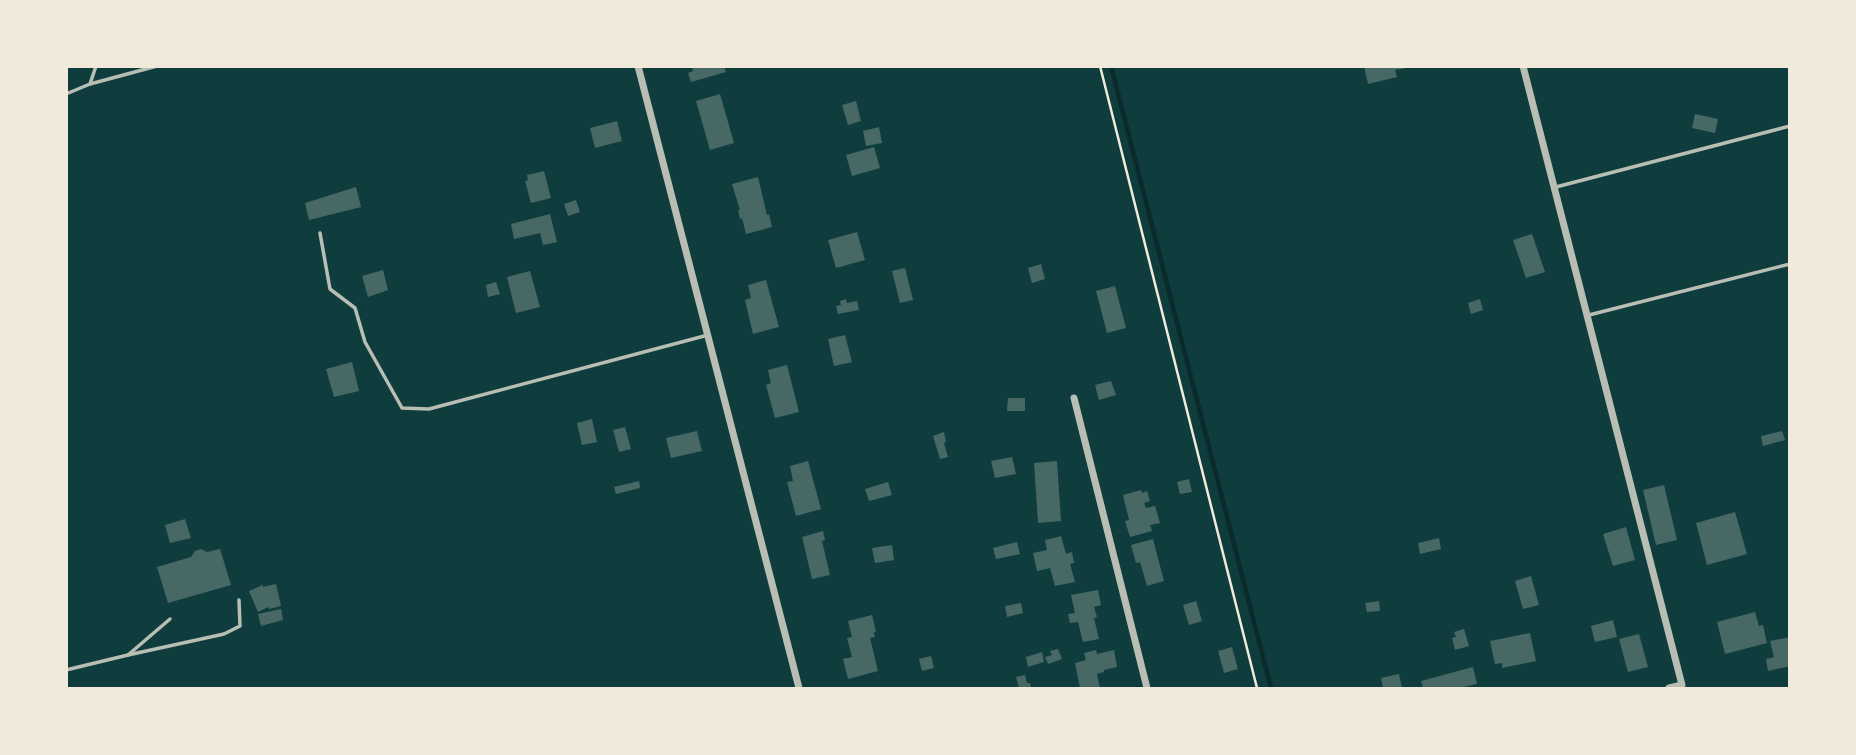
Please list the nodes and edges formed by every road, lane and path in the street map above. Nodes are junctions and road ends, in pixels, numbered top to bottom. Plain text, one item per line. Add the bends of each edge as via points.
1 (96, 66) edge
2 (157, 66) edge
3 (638, 66) edge
4 (1100, 66) edge
5 (1523, 66) edge
6 (90, 84) junction
7 (66, 94) edge
8 (1790, 126) edge
9 (1554, 188) junction
10 (320, 233) dead end
11 (1790, 264) edge
12 (1587, 315) junction
13 (708, 335) junction
14 (1074, 398) dead end
15 (239, 600) dead end
16 (170, 619) dead end
17 (128, 655) junction
18 (66, 670) edge
19 (799, 688) edge
20 (1147, 688) edge
21 (1257, 688) edge
22 (1669, 688) edge

1 - 6 lane
2 - 6 lane
3 - 13 street
4 - 21 path
5 - 9 street
6 - 7 lane
8 - 9 lane
9 - 12 street
10 - 13 lane via 330,289 355,307 365,342 402,408 429,409
11 - 12 lane
12 - 22 street via 1682,685
13 - 19 street
14 - 20 street
15 - 17 lane via 240,626 224,634
16 - 17 lane
17 - 18 lane

